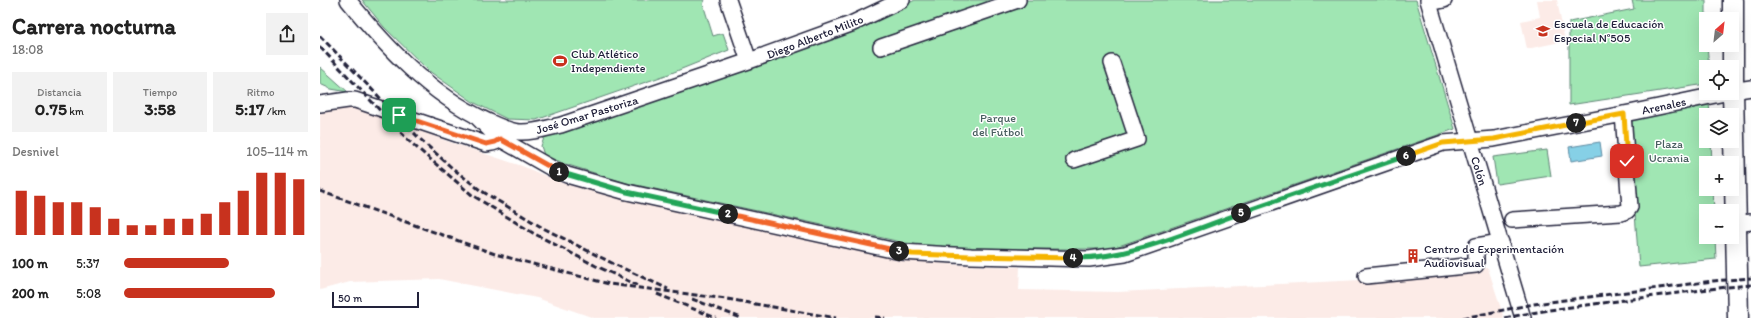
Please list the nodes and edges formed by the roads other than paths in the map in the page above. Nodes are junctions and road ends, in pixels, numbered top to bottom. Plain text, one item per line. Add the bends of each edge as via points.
1 (348, 0) edge
2 (728, 0) edge
3 (902, 0) edge
4 (1019, 0) edge
5 (1444, 0) edge
6 (1733, 0) edge
7 (1429, 2) edge
8 (881, 47) dead end
9 (1734, 60) edge
10 (749, 61) junction
11 (1112, 63) dead end
12 (1699, 98) edge
13 (1736, 100) edge
14 (320, 104) edge
15 (1624, 114) junction
16 (534, 132) junction
17 (503, 134) junction
18 (1470, 141) junction
19 (529, 156) junction
20 (1074, 160) dead end
21 (1512, 220) dead end
22 (1743, 223) edge
23 (1501, 242) junction
24 (1366, 276) dead end
25 (1523, 318) edge
26 (1738, 318) edge

1 - 17 street, Arenales via 375,32 422,78
2 - 10 street
3 - 10 street, Diego Alberto Milito via 852,24
4 - 8 street
5 - 7 street
6 - 9 main road
7 - 18 street, Colón
10 - 16 street, José Omar Pastoriza
11 - 20 street via 1137,139
12 - 15 street, Arenales
13 - 22 main road
14 - 17 street, José Omar Pastoriza via 355,100 486,144 495,142
15 - 18 street, Arenales via 1494,139
15 - 21 street via 1630,207 1627,211
16 - 17 street, José Omar Pastoriza
16 - 19 street via 530,140
17 - 19 street, Arenales
18 - 19 street, Arenales via 1443,143 1124,254 1089,259 901,252 627,192 567,175
18 - 23 street, Colón
22 - 26 main road
23 - 24 street via 1476,246 1476,265
23 - 25 street, Colón

